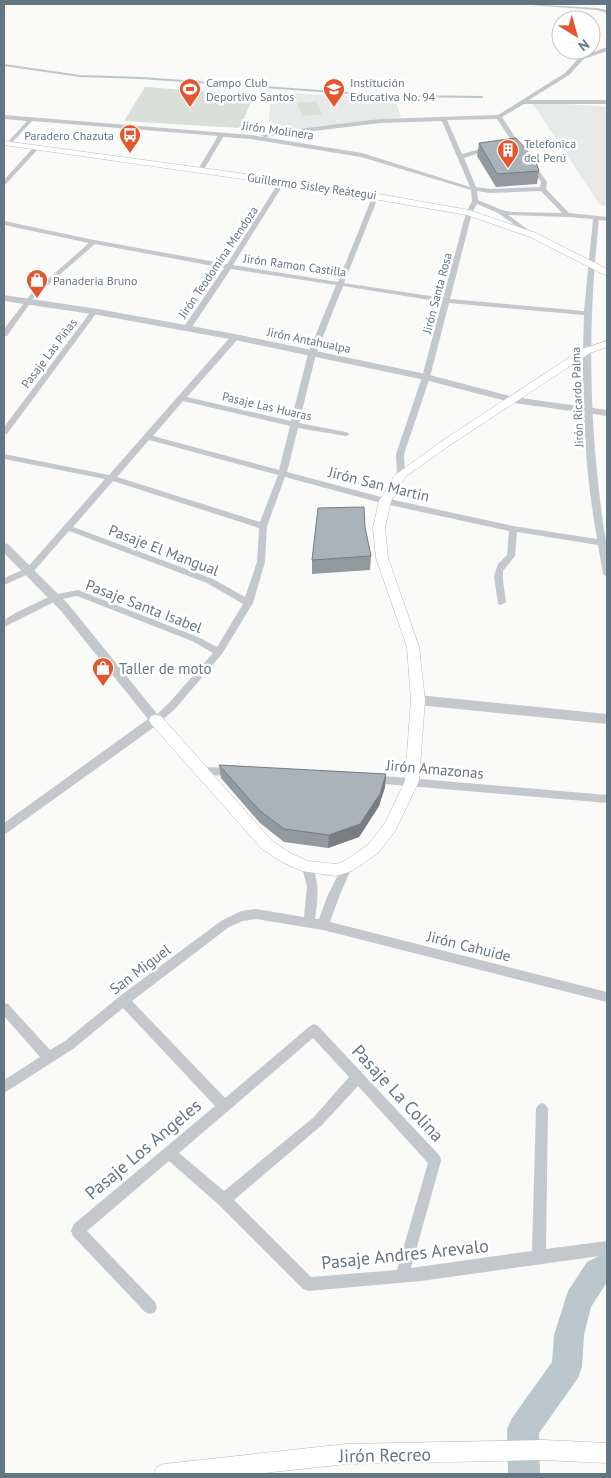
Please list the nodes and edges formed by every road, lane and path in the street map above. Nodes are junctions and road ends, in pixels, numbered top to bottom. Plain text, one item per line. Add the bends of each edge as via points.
1 (530, 4) edge
2 (607, 12) edge
3 (607, 49) edge
4 (521, 102) junction
5 (607, 102) edge
6 (4, 117) edge
7 (499, 117) junction
8 (444, 119) junction
9 (31, 120) junction
10 (222, 134) junction
11 (251, 137) junction
12 (6, 144) edge
13 (500, 147) edge
14 (36, 148) junction
15 (522, 151) edge
16 (459, 157) junction
17 (528, 157) edge
18 (200, 171) junction
19 (282, 182) junction
20 (4, 183) edge
21 (474, 189) junction
22 (543, 189) junction
23 (376, 195) junction
24 (474, 201) junction
25 (470, 212) junction
26 (500, 212) junction
27 (566, 215) junction
28 (596, 218) junction
29 (607, 219) edge
30 (4, 222) edge
31 (533, 235) junction
32 (94, 242) junction
33 (589, 264) junction
34 (230, 266) junction
35 (607, 273) edge
36 (341, 283) junction
37 (4, 298) edge
38 (30, 301) junction
39 (448, 301) junction
40 (94, 311) junction
41 (586, 313) junction
42 (187, 328) junction
43 (4, 334) edge
44 (235, 337) junction
45 (607, 344) edge
46 (586, 351) junction
47 (312, 354) junction
48 (426, 378) junction
49 (182, 398) junction
50 (514, 400) junction
51 (587, 410) junction
52 (607, 413) edge
53 (296, 424) junction
54 (4, 432) edge
55 (346, 434) dead end
56 (148, 437) junction
57 (4, 456) edge
58 (282, 474) junction
59 (401, 475) junction
60 (112, 478) junction
61 (385, 501) junction
62 (263, 526) junction
63 (68, 528) junction
64 (513, 529) junction
65 (604, 542) edge
66 (4, 547) edge
67 (30, 570) junction
68 (607, 574) edge
69 (4, 582) edge
70 (56, 597) junction
71 (501, 602) dead end
72 (248, 603) junction
73 (4, 624) edge
74 (220, 652) junction
75 (418, 700) junction
76 (607, 719) edge
77 (156, 720) junction
78 (200, 771) junction
79 (244, 773) edge
80 (365, 779) edge
81 (412, 781) junction
82 (607, 799) edge
83 (4, 830) edge
84 (348, 866) junction
85 (306, 867) junction
86 (308, 923) junction
87 (324, 925) junction
88 (607, 997) edge
89 (124, 1000) junction
90 (4, 1008) edge
91 (314, 1030) joint
92 (49, 1058) junction
93 (358, 1078) junction
94 (4, 1087) edge
95 (224, 1105) junction
96 (542, 1109) dead end
97 (169, 1153) junction
98 (224, 1200) junction
99 (607, 1248) edge
100 (539, 1256) junction
101 (402, 1276) junction
102 (150, 1307) dead end
103 (544, 1450) joint
104 (469, 1453) joint
105 (607, 1453) edge
106 (173, 1473) edge

1 - 2 street
3 - 4 street via 588,55 557,80
4 - 5 street
4 - 7 street
6 - 9 street, Jirón Molinera
7 - 8 street
7 - 15 street via 513,146
8 - 11 street via 380,121
8 - 16 street, Jirón Santa Rosa
9 - 10 street, Jirón Molinera
9 - 12 street
10 - 11 street, Jirón Molinera
10 - 18 street
11 - 21 street, Jirón Molinera via 362,155
12 - 14 main road, Guillermo Sisley Reátegui
13 - 16 street
14 - 18 main road, Guillermo Sisley Reátegui
14 - 20 street
16 - 21 street, Jirón Santa Rosa
17 - 22 street via 544,182
18 - 19 main road, Guillermo Sisley Reátegui
19 - 23 main road, Guillermo Sisley Reátegui
19 - 34 street, Jirón Teodomina Mendoza
21 - 22 street, Jirón Molinera
21 - 24 street, Jirón Santa Rosa
22 - 27 street
23 - 25 main road, Guillermo Sisley Reátegui
23 - 36 street
24 - 25 street, Jirón Santa Rosa
24 - 26 street
25 - 31 main road, Guillermo Sisley Reátegui
25 - 39 street, Jirón Santa Rosa
26 - 27 street
26 - 31 street
27 - 28 street
28 - 29 street
28 - 33 street, Jirón Ricardo Palma
30 - 32 street, Jirón Ramon Castilla
31 - 33 main road, Guillermo Sisley Reátegui
32 - 34 street, Jirón Ramon Castilla
32 - 38 street via 39,289
33 - 35 main road, Guillermo Sisley Reátegui
33 - 41 street, Jirón Ricardo Palma
34 - 36 street, Jirón Ramon Castilla
34 - 42 street, Jirón Teodomina Mendoza
36 - 39 street, Jirón Ramon Castilla
36 - 47 street
37 - 38 street, Jirón Antahualpa
38 - 40 street, Jirón Antahualpa
38 - 43 street
39 - 41 street, Jirón Ramon Castilla
39 - 48 street, Jirón Santa Rosa
40 - 42 street, Jirón Antahualpa
40 - 54 street, Pasaje Las Piñas
41 - 46 street, Jirón Ricardo Palma
42 - 44 street, Jirón Antahualpa
44 - 47 street, Jirón Antahualpa
44 - 49 street
45 - 46 main road
46 - 50 main road
46 - 51 street, Jirón Ricardo Palma
47 - 48 street, Jirón Antahualpa
47 - 53 street
48 - 50 street, Jirón Antahualpa
48 - 59 street, Jirón Santa Rosa via 400,454
49 - 53 street, Pasaje Las Huaras
49 - 56 street
50 - 51 street, Jirón Antahualpa
50 - 59 main road
51 - 52 street, Jirón Antahualpa
51 - 65 street, Jirón Ricardo Palma via 593,486
53 - 55 street, Pasaje Las Huaras
53 - 58 street
56 - 58 street, Jirón San Martin
56 - 60 street
57 - 60 street
58 - 61 street, Jirón San Martin
58 - 62 street
59 - 61 main road
60 - 62 street
60 - 63 street
61 - 64 street, Jirón San Martin
61 - 75 main road via 379,528 382,558 413,647
62 - 72 street via 261,562
63 - 67 street
63 - 72 street, Pasaje El Mangual via 210,581
64 - 65 street, Jirón San Martin
64 - 71 street via 511,556 498,571
65 - 68 street, Jirón Ricardo Palma
66 - 67 street
67 - 69 street
67 - 70 street
70 - 73 street, Pasaje Santa Isabel
70 - 74 street, Pasaje Santa Isabel via 84,594
70 - 77 street
72 - 74 street
74 - 77 street
75 - 76 street
75 - 81 main road
77 - 78 main road
77 - 83 street
78 - 79 street
78 - 85 main road via 267,845
80 - 81 street, Jirón Amazonas
81 - 82 street, Jirón Amazonas
81 - 84 main road via 390,827 373,849
84 - 85 main road via 336,870
84 - 87 street via 333,896
85 - 86 street via 314,884
86 - 87 street, San Miguel
86 - 89 street, San Miguel via 256,914 236,918
87 - 88 street, Jirón Cahuide
89 - 92 street, San Miguel
89 - 95 street
90 - 92 street
91 - 93 street, Pasaje La Colina
91 - 95 street, Pasaje Los Angeles
92 - 94 street, San Miguel
93 - 98 street via 318,1120
93 - 101 street, Pasaje La Colina via 435,1162
95 - 97 street, Pasaje Los Angeles
96 - 100 street
97 - 98 street, Pasaje Andres Arevalo
97 - 102 street, Pasaje Los Angeles via 78,1231
98 - 101 street, Pasaje Andres Arevalo via 308,1284
99 - 100 street, Pasaje Andres Arevalo
100 - 101 street, Pasaje Andres Arevalo
103 - 104 main road, Jirón Recreo
103 - 105 main road, Jirón Recreo
104 - 106 main road, Jirón Recreo via 346,1454

